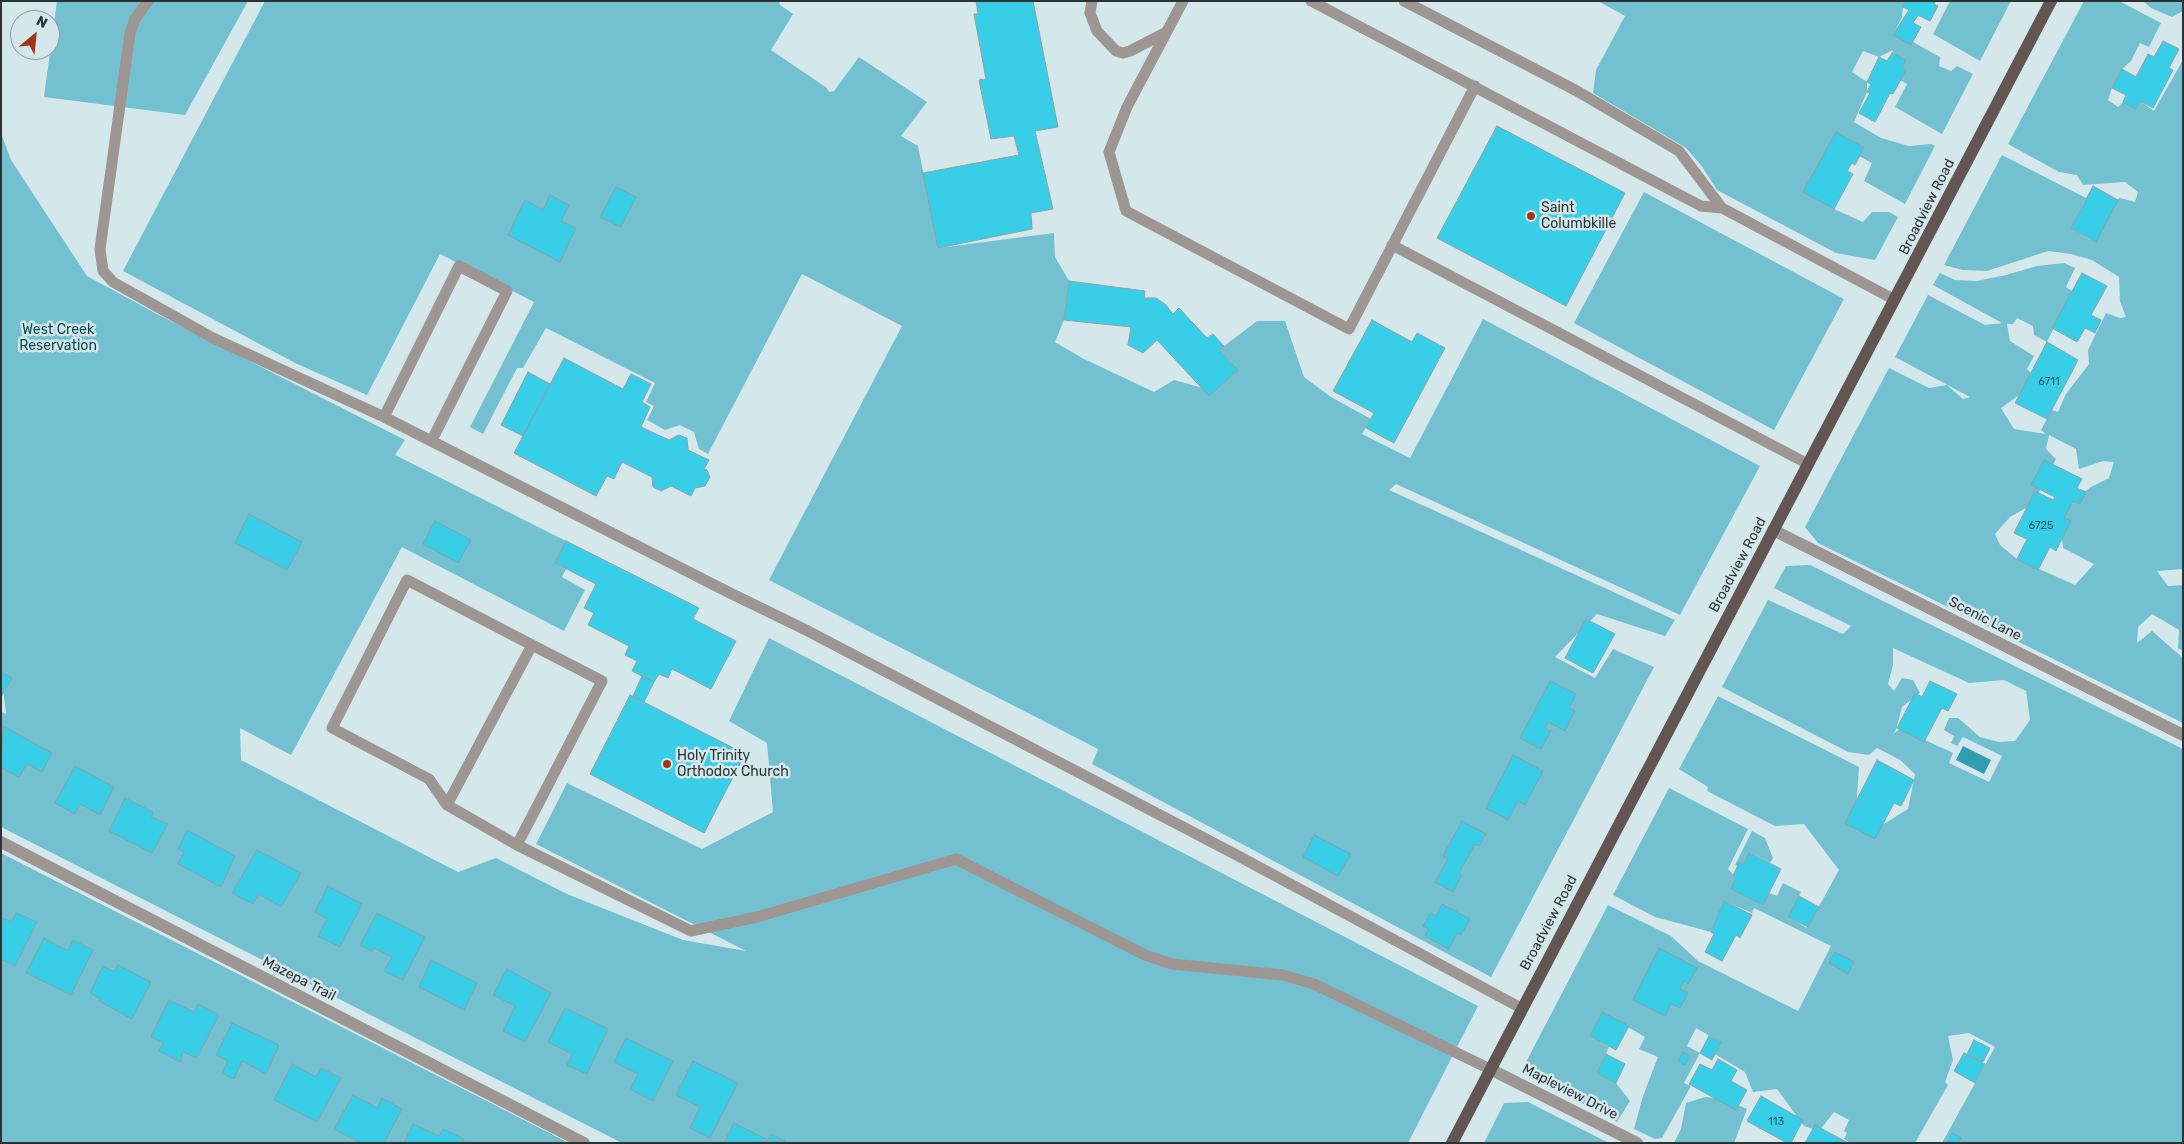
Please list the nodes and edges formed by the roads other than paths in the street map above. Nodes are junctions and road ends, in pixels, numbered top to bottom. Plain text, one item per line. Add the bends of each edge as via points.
1 (148, 1) edge
2 (1092, 1) edge
3 (1183, 1) edge
4 (1311, 1) edge
5 (1404, 1) edge
6 (2051, 1) edge
7 (1165, 32) junction
8 (1475, 86) junction
9 (1722, 208) junction
10 (1392, 245) junction
11 (1894, 300) junction
12 (384, 417) junction
13 (432, 440) junction
14 (1808, 464) junction
15 (1773, 530) junction
16 (532, 646) junction
17 (2183, 736) edge
18 (447, 805) junction
19 (1, 842) edge
20 (517, 845) junction
21 (1521, 1008) junction
22 (1490, 1069) junction
23 (584, 1143) edge
24 (1452, 1143) edge
25 (1637, 1143) edge

1 - 12 lane via 135,19 130,33 100,249 104,271 113,282 213,338
2 - 7 lane via 1090,14 1097,31 1116,51 1130,51
3 - 7 lane
4 - 8 lane
5 - 9 lane via 1577,91 1680,151
6 - 11 main road, Broadview Road
7 - 10 lane via 1127,106 1109,152 1126,211 1349,329
8 - 9 lane via 1701,206
8 - 10 lane
9 - 11 lane
10 - 14 lane
11 - 14 main road, Broadview Road
12 - 13 lane
12 - 13 lane via 459,266 507,291
13 - 21 lane via 808,630
14 - 15 main road, Broadview Road
15 - 17 street, Scenic Lane
15 - 21 main road, Broadview Road
16 - 18 lane
16 - 18 lane via 407,580 332,728 429,779
16 - 20 lane via 602,681
18 - 20 lane
19 - 23 street, Mazepa Trail
20 - 22 lane via 691,931 757,918 956,859 1144,954 1172,964 1283,975 1314,984
21 - 22 main road, Broadview Road
22 - 24 main road, Broadview Road
22 - 25 street, Mapleview Drive

